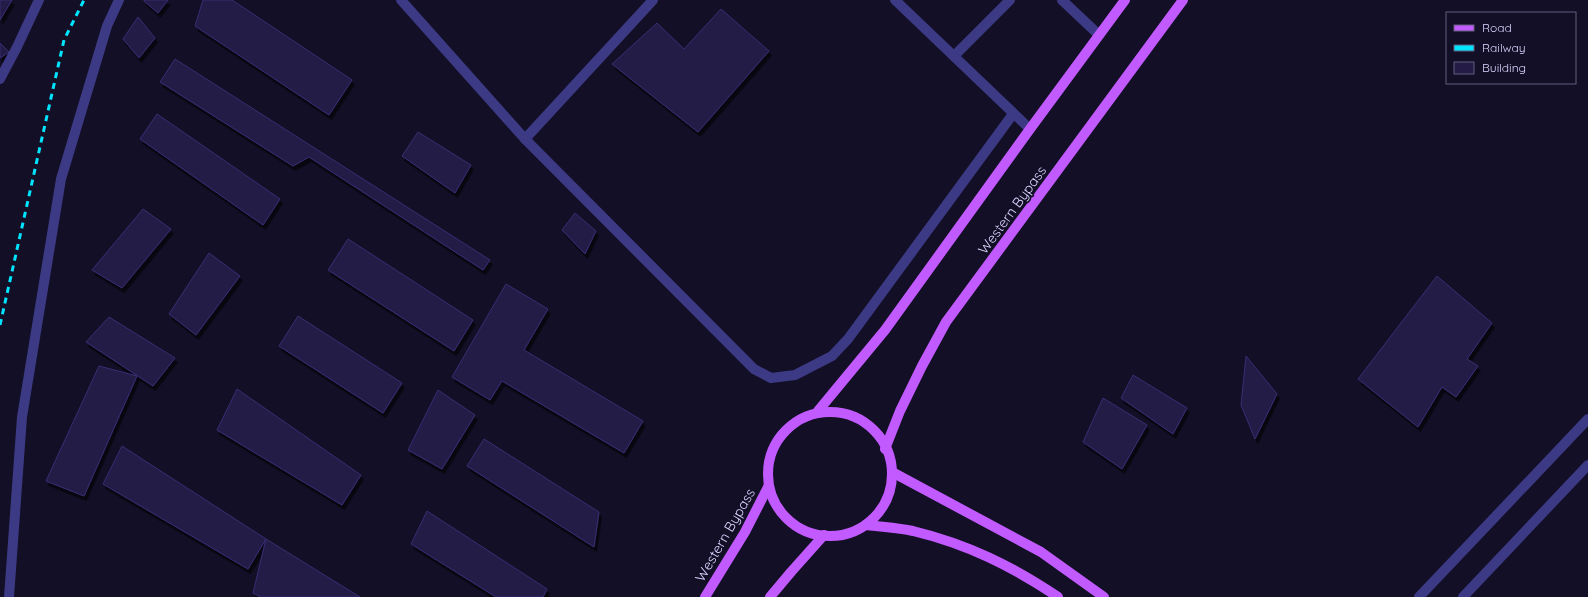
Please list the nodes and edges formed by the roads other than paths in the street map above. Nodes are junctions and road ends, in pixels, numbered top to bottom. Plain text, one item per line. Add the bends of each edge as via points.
1 (39, 0) edge
2 (119, 0) edge
3 (401, 0) edge
4 (653, 0) edge
5 (895, 0) edge
6 (1010, 0) edge
7 (1062, 0) edge
8 (1125, 0) edge
9 (1183, 0) edge
10 (1099, 35) junction
11 (954, 56) junction
12 (0, 79) edge
13 (1013, 114) junction
14 (1030, 129) junction
15 (525, 139) junction
16 (818, 411) junction
17 (1588, 419) edge
18 (885, 449) junction
19 (1588, 465) edge
20 (892, 472) junction
21 (768, 487) junction
22 (867, 524) junction
23 (824, 535) junction
24 (8, 597) edge
25 (705, 597) edge
26 (770, 597) edge
27 (1058, 597) edge
28 (1104, 597) edge
29 (1420, 597) edge
30 (1463, 597) edge

1 - 12 street
2 - 24 street via 107,26 61,179 22,417
3 - 15 street
4 - 15 street
5 - 11 street
6 - 11 street
7 - 10 street
8 - 10 main road
9 - 18 main road, Western Bypass via 946,322 900,411
10 - 14 main road
11 - 13 street
13 - 14 street
13 - 15 street via 848,338 832,356 795,375 771,378 754,369
14 - 16 main road via 885,330
16 - 18 main road via 849,414 867,424 880,438
16 - 21 main road via 792,424 778,439 770,457
17 - 29 street
18 - 20 main road
19 - 30 street
20 - 22 main road via 890,489 884,505
20 - 28 main road via 1041,552
21 - 23 main road via 780,510 792,523 807,532
21 - 25 main road, Western Bypass via 745,532
22 - 23 main road via 848,533
22 - 27 main road via 912,531 952,542 999,561
23 - 26 main road

